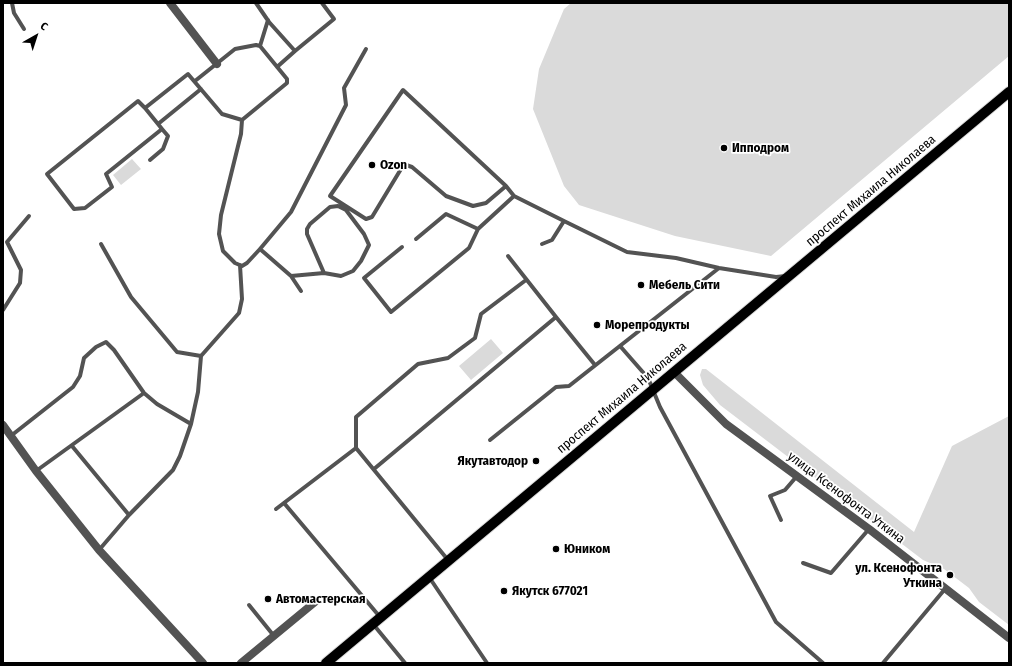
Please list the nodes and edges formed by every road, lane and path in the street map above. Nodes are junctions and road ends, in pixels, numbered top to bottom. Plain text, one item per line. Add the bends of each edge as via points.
1 (12, 3) edge
2 (256, 3) edge
3 (174, 4) edge
4 (324, 4) edge
5 (268, 20) junction
6 (24, 29) dead end
7 (260, 46) junction
8 (366, 50) dead end
9 (295, 51) junction
10 (216, 64) junction
11 (277, 67) junction
12 (195, 82) junction
13 (201, 89) junction
14 (1009, 92) edge
15 (145, 108) junction
16 (242, 120) junction
17 (158, 124) junction
18 (162, 129) junction
19 (150, 160) dead end
20 (506, 186) junction
21 (514, 196) junction
22 (29, 216) dead end
23 (564, 221) junction
24 (478, 229) junction
25 (416, 239) dead end
26 (101, 244) dead end
27 (542, 244) dead end
28 (402, 247) dead end
29 (260, 249) junction
30 (508, 256) dead end
31 (240, 265) junction
32 (719, 268) junction
33 (324, 273) junction
34 (790, 275) junction
35 (291, 276) junction
36 (526, 280) junction
37 (301, 291) dead end
38 (3, 310) edge
39 (556, 317) junction
40 (620, 346) junction
41 (201, 356) junction
42 (595, 365) junction
43 (674, 372) junction
44 (653, 390) junction
45 (144, 393) junction
46 (191, 424) junction
47 (3, 425) edge
48 (12, 436) junction
49 (490, 440) dead end
50 (72, 446) junction
51 (356, 448) junction
52 (374, 469) junction
53 (36, 470) junction
54 (796, 476) junction
55 (284, 503) junction
56 (276, 509) dead end
57 (129, 515) junction
58 (781, 520) dead end
59 (869, 529) junction
60 (99, 550) junction
61 (448, 561) junction
62 (803, 563) dead end
63 (428, 577) junction
64 (945, 589) junction
65 (315, 602) dead end
66 (249, 605) dead end
67 (376, 621) junction
68 (274, 636) junction
69 (1009, 638) edge
70 (203, 663) edge
71 (241, 663) edge
72 (326, 663) edge
73 (405, 663) edge
74 (487, 663) edge
75 (823, 663) edge
76 (884, 663) edge

1 - 6 lane
2 - 5 lane
3 - 10 street
4 - 9 lane via 334,19
5 - 7 lane
5 - 9 lane
7 - 10 lane via 235,49
7 - 11 lane
8 - 29 lane via 344,88 346,105 291,212
9 - 11 lane
10 - 12 lane
11 - 16 lane via 288,81
12 - 13 lane
12 - 15 lane via 187,74
13 - 16 lane via 222,114
13 - 17 lane
14 - 34 main road, проспект Михаила Николаева
15 - 17 lane
15 - 18 lane via 138,101 47,176 73,208 84,209 112,187 106,174
16 - 31 lane via 241,134 220,215 219,234 223,250 229,259
17 - 18 lane
18 - 19 lane via 168,136 165,144 162,151
20 - 20 lane via 486,203 473,206 446,196 412,167 406,165 372,217 366,219 330,196 403,90
20 - 21 lane
21 - 23 lane
21 - 24 lane
22 - 38 lane via 7,242 21,270 20,283
23 - 27 lane via 552,240
23 - 32 lane via 627,252 676,258
24 - 25 lane via 446,214
24 - 28 lane via 469,248 391,312 364,278
26 - 41 lane via 131,297 177,352
29 - 31 lane via 247,263
29 - 35 lane
30 - 36 lane
31 - 41 lane via 242,299 239,313
32 - 34 lane via 776,277
32 - 40 lane
33 - 33 lane via 342,276 353,271 369,245 346,210 338,206 330,207 307,229
33 - 35 lane
34 - 43 main road, проспект Михаила Николаева
35 - 37 lane
36 - 39 lane
36 - 51 lane via 481,314 475,338 448,358 418,364 356,417
39 - 42 lane
39 - 52 lane
40 - 42 lane
40 - 44 lane via 648,378
41 - 46 lane via 198,392
42 - 49 lane via 569,386 556,387
43 - 44 main road, проспект Михаила Николаева
43 - 54 street, улица Ксенофонта Уткина via 726,424
44 - 61 main road, проспект Михаила Николаева
44 - 75 lane via 776,622
45 - 46 lane
45 - 48 lane via 106,342 84,358 80,376 73,387
45 - 50 lane
46 - 57 lane via 180,456 172,470
47 - 48 street
48 - 53 street
50 - 53 lane
50 - 57 lane
51 - 52 lane
51 - 55 lane
52 - 61 lane
53 - 60 street
54 - 58 lane via 785,490 770,496
54 - 59 street, улица Ксенофонта Уткина
55 - 56 lane
55 - 67 lane
57 - 60 lane
59 - 62 lane via 831,573
59 - 64 street, улица Ксенофонта Уткина
60 - 70 street
61 - 63 main road, проспект Михаила Николаева
63 - 67 main road, проспект Михаила Николаева
63 - 74 lane
64 - 69 street, улица Ксенофонта Уткина
64 - 76 lane
65 - 68 street
66 - 68 lane
67 - 72 main road, проспект Михаила Николаева
67 - 73 lane
68 - 71 street

